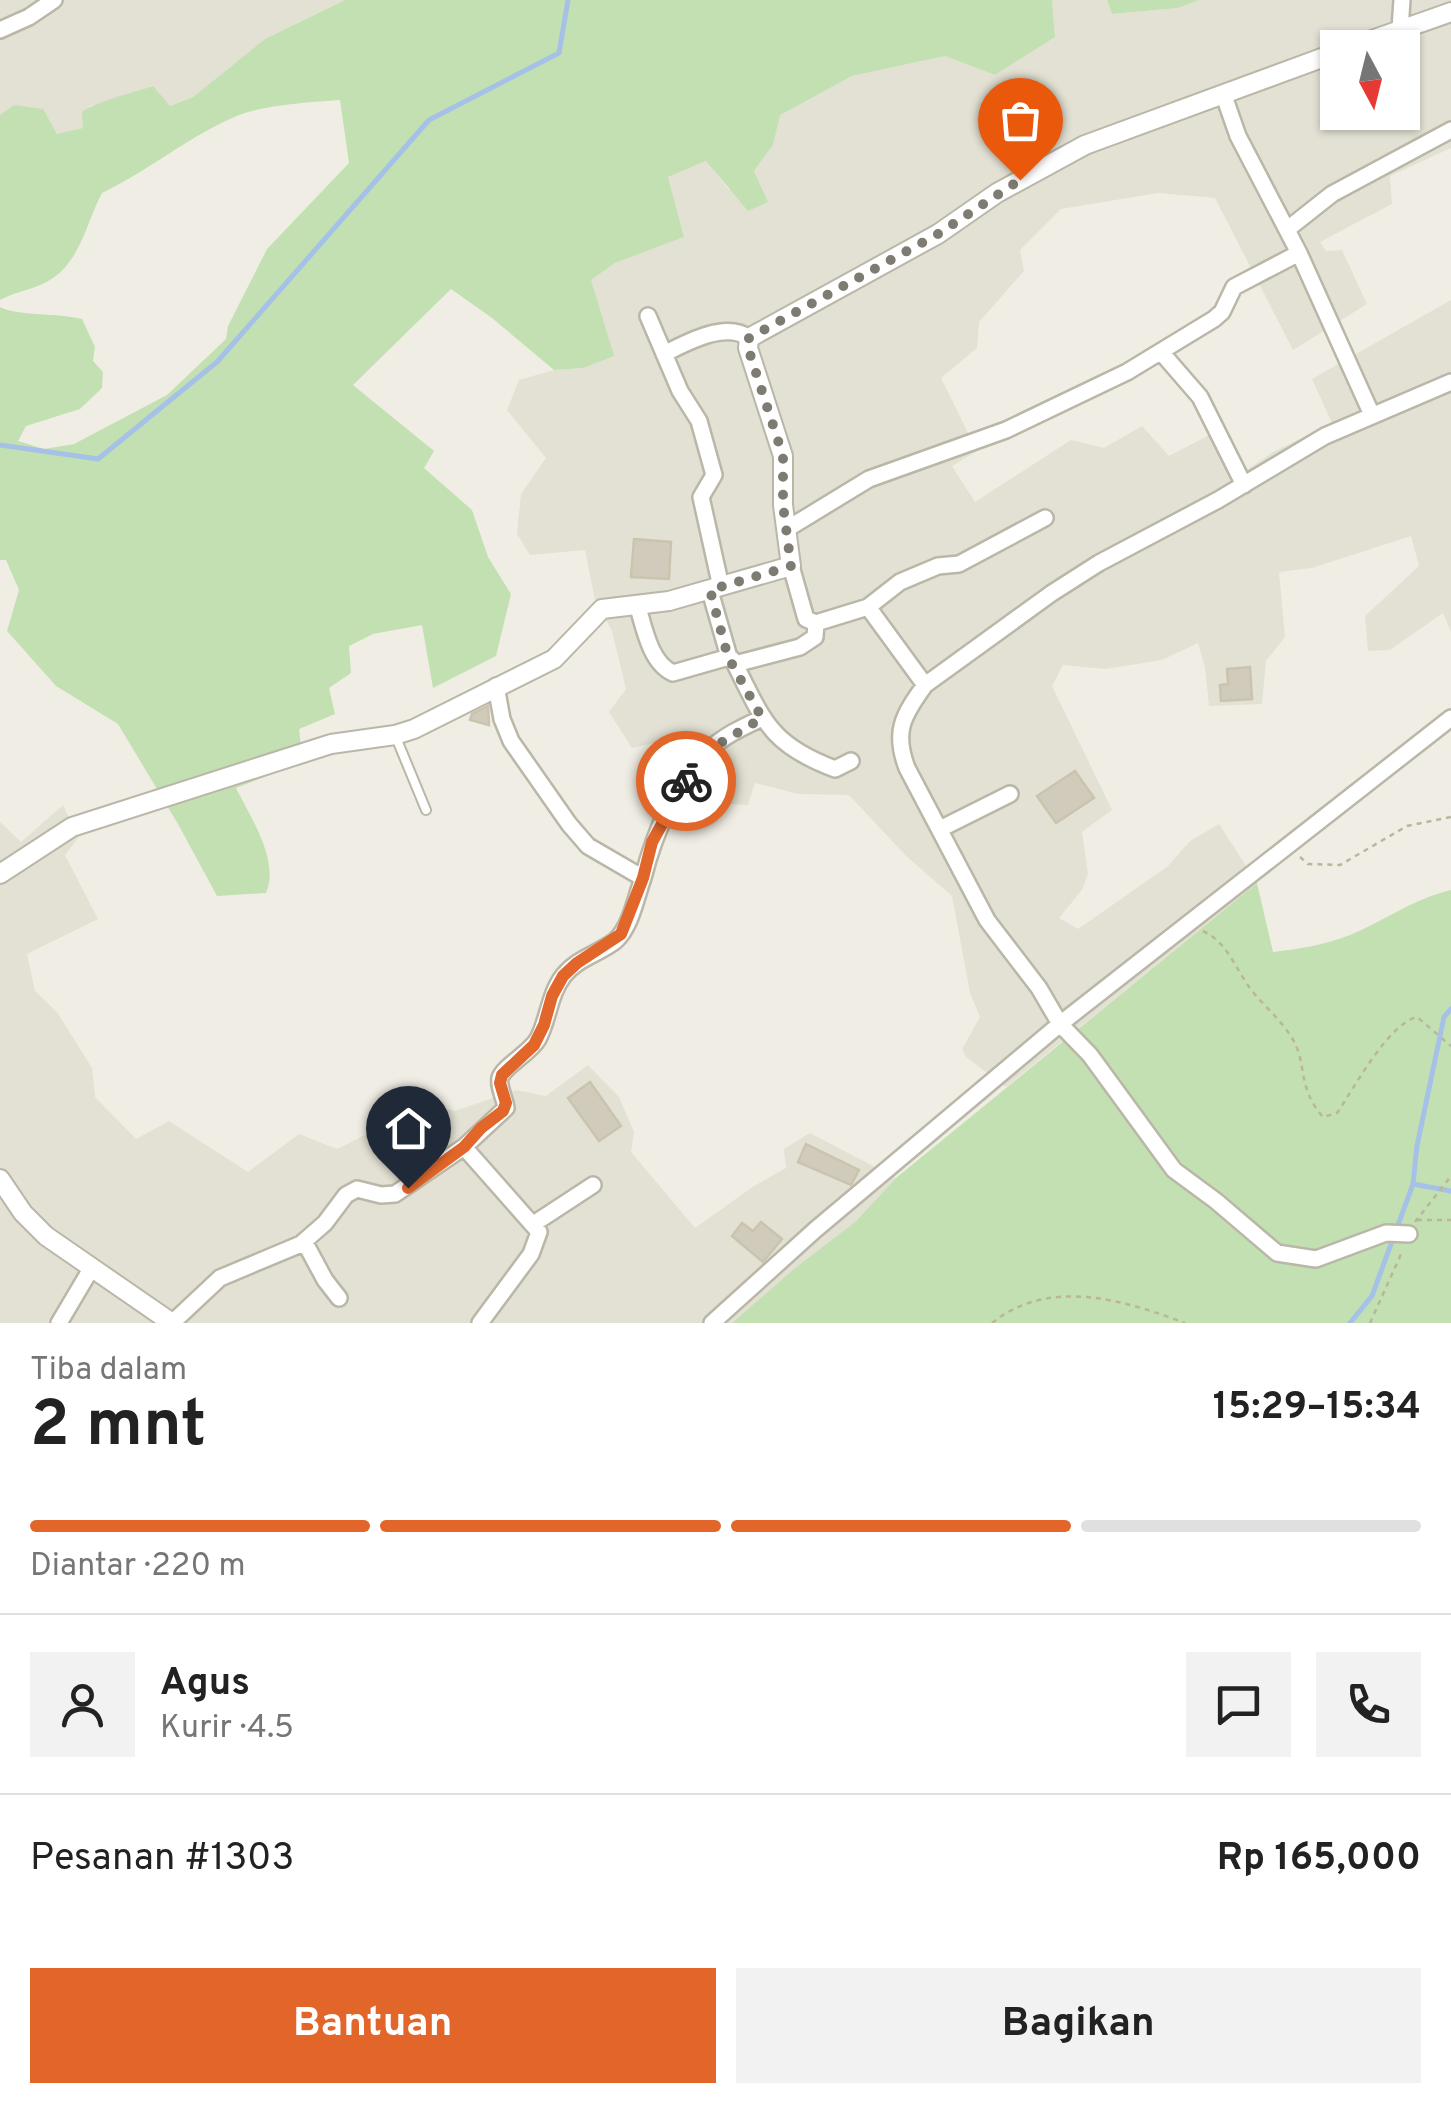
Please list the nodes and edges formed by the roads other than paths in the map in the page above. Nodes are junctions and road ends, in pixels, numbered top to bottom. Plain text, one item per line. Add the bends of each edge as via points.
1 (54, 0) edge
2 (1402, 0) edge
3 (1451, 12) edge
4 (1400, 29) joint
5 (0, 30) edge
6 (1320, 59) edge
7 (1224, 96) junction
8 (1451, 130) edge
9 (1288, 228) junction
10 (1299, 253) junction
11 (648, 316) dead end
12 (749, 338) junction
13 (1161, 352) junction
14 (664, 354) junction
15 (1451, 382) edge
16 (1372, 415) junction
17 (1244, 485) junction
18 (1045, 518) dead end
19 (786, 529) junction
20 (791, 566) junction
21 (715, 589) junction
22 (636, 604) junction
23 (868, 606) junction
24 (816, 623) junction
25 (732, 661) junction
26 (924, 685) junction
27 (496, 686) junction
28 (762, 718) junction
29 (1451, 718) edge
30 (396, 735) junction
31 (851, 761) dead end
32 (1010, 794) dead end
33 (426, 810) dead end
34 (942, 828) junction
35 (0, 874) edge
36 (643, 878) junction
37 (1060, 1024) junction
38 (464, 1147) junction
39 (0, 1179) edge
40 (594, 1185) dead end
41 (535, 1223) junction
42 (1403, 1230) road end
43 (304, 1241) junction
44 (91, 1269) junction
45 (339, 1298) dead end
46 (59, 1323) edge
47 (172, 1323) edge
48 (480, 1323) edge
49 (712, 1323) edge

1 - 5 street
2 - 4 street
3 - 4 street
6 - 7 street
7 - 9 street
7 - 12 street via 1066,154
8 - 9 street via 1332,194
9 - 10 street
10 - 13 street via 1234,287 1222,312
10 - 16 street
11 - 14 street
12 - 14 street via 722,332
12 - 19 street via 783,456
13 - 17 street via 1200,396
13 - 19 street via 1006,430 869,479
14 - 21 street via 709,450 714,475 701,498
15 - 16 street
16 - 17 street
17 - 26 street via 1071,580
18 - 23 street via 958,564 900,582
19 - 20 street
20 - 21 street
20 - 24 street via 806,619
21 - 22 street
21 - 25 street
22 - 25 street via 665,669
22 - 27 street via 602,609 560,655
23 - 24 street
23 - 26 street
24 - 25 street via 815,637 800,647
25 - 28 street
26 - 34 street via 905,712 902,753
27 - 30 street
27 - 36 street via 510,741 569,824 588,846
28 - 31 street via 778,740 830,768
28 - 36 street via 729,735 693,768 652,842
29 - 37 street
30 - 33 lane
30 - 35 street via 332,744 72,826
32 - 34 street
34 - 37 street via 988,920
36 - 38 street via 621,934 563,976 534,1045 502,1075 506,1108
37 - 42 street via 1090,1054 1174,1170 1277,1253 1316,1259
37 - 49 street
38 - 41 street
38 - 43 street via 395,1194 357,1189 346,1195
39 - 44 street via 34,1226
40 - 41 street
41 - 48 street via 538,1244
43 - 45 street
43 - 47 street via 220,1278
44 - 46 street
44 - 47 street

